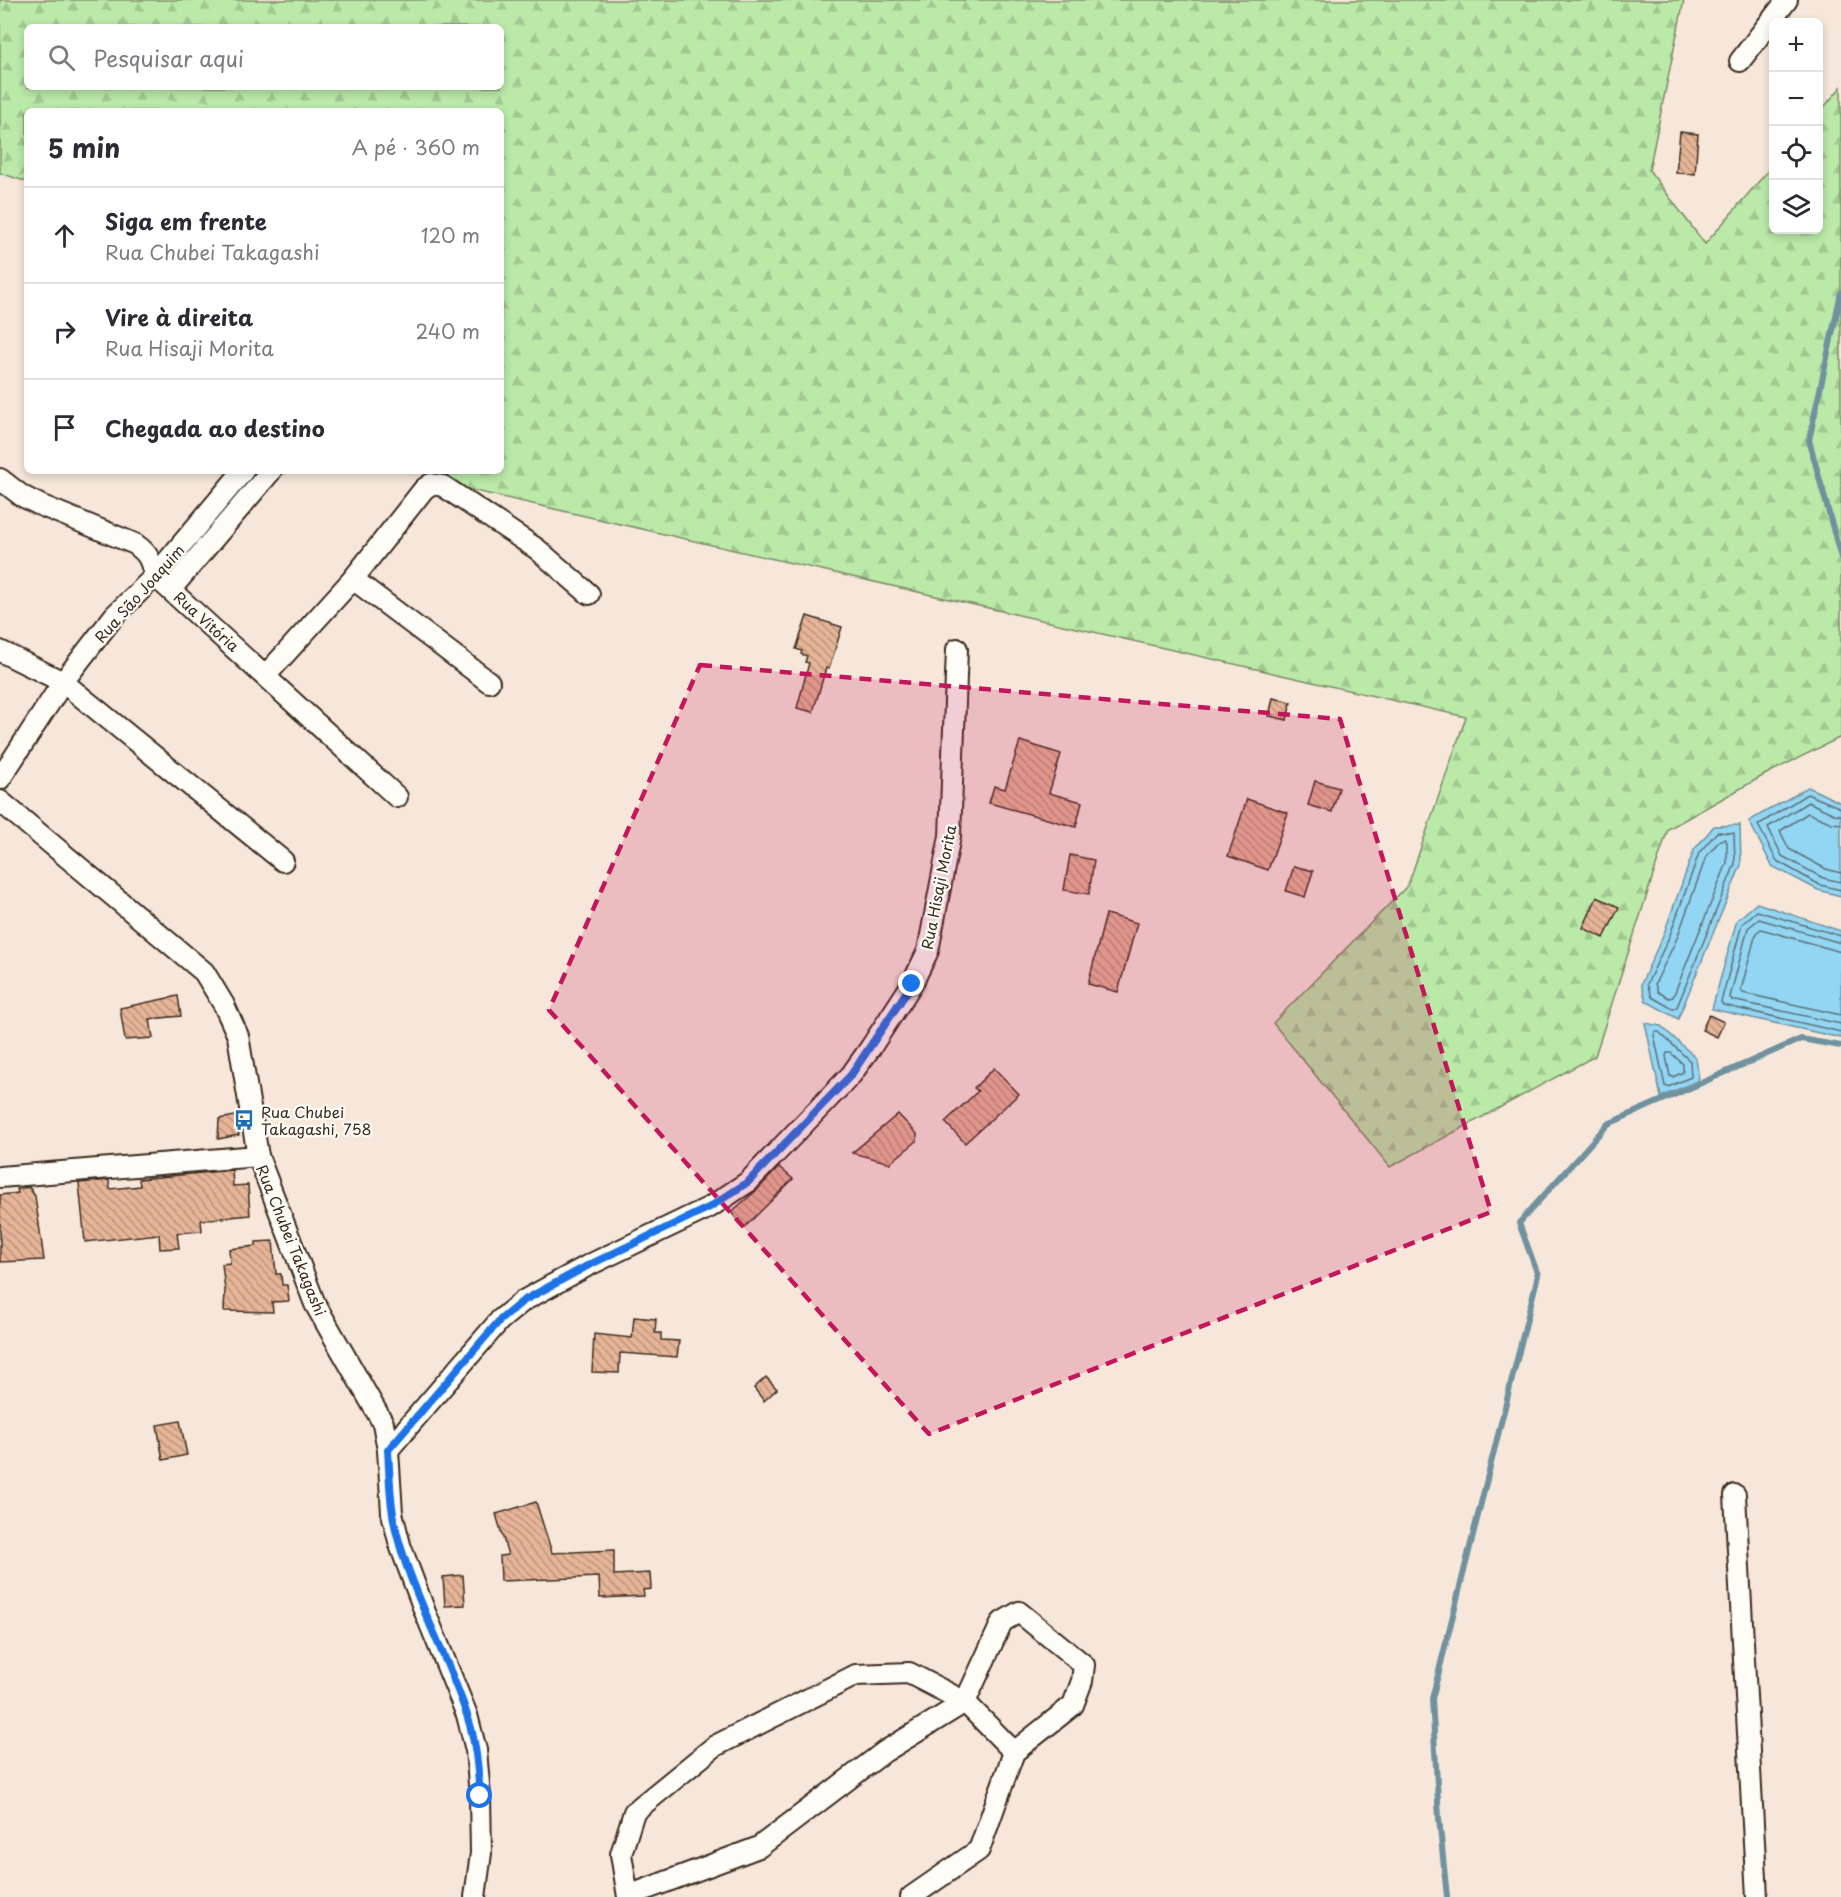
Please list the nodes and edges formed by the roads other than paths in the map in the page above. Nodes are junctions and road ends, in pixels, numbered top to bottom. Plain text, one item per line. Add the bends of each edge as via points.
1 (1787, 0) edge
2 (1740, 60) dead end
3 (240, 474) edge
4 (268, 474) edge
5 (0, 479) edge
6 (155, 576) junction
7 (352, 579) junction
8 (171, 589) junction
9 (589, 594) dead end
10 (957, 650) dead end
11 (0, 651) edge
12 (266, 675) junction
13 (63, 682) junction
14 (489, 682) dead end
15 (0, 779) edge
16 (397, 796) dead end
17 (0, 801) edge
18 (283, 861) dead end
19 (258, 1156) junction
20 (0, 1177) edge
21 (388, 1450) junction
22 (1735, 1495) dead end
23 (965, 1702) junction
24 (1014, 1752) junction
25 (475, 1897) edge
26 (628, 1897) edge
27 (911, 1897) edge
28 (1757, 1897) edge

1 - 2 street
3 - 6 street, Rua São Joaquim
4 - 8 street
5 - 6 street, Rua Vitória via 40,505 135,544 149,555
6 - 8 street, Rua Vitória
6 - 13 street, Rua São Joaquim via 114,616
7 - 9 street via 424,489 438,484 537,549
7 - 12 street
7 - 14 street
8 - 12 street, Rua Vitória
10 - 21 street, Rua Hisaji Morita via 950,836 928,951 872,1047 851,1075 748,1182 710,1207 523,1301 500,1320
11 - 13 street
12 - 16 street, Rua Vitória
13 - 15 street, Rua São Joaquim
13 - 18 street
17 - 19 street, Rua Chubei Takagashi via 204,972 238,1036
19 - 20 street
19 - 21 street, Rua Chubei Takagashi via 315,1304 383,1423
21 - 25 street, Rua Chubei Takagashi via 392,1513 400,1545 467,1715 476,1749 482,1853
22 - 28 street
23 - 24 street
23 - 24 street via 1002,1622 1019,1612 1084,1665 1073,1705
23 - 26 street via 884,1752 759,1846
23 - 26 street via 909,1672 856,1675 715,1746 634,1812 621,1854
24 - 27 street via 979,1850

